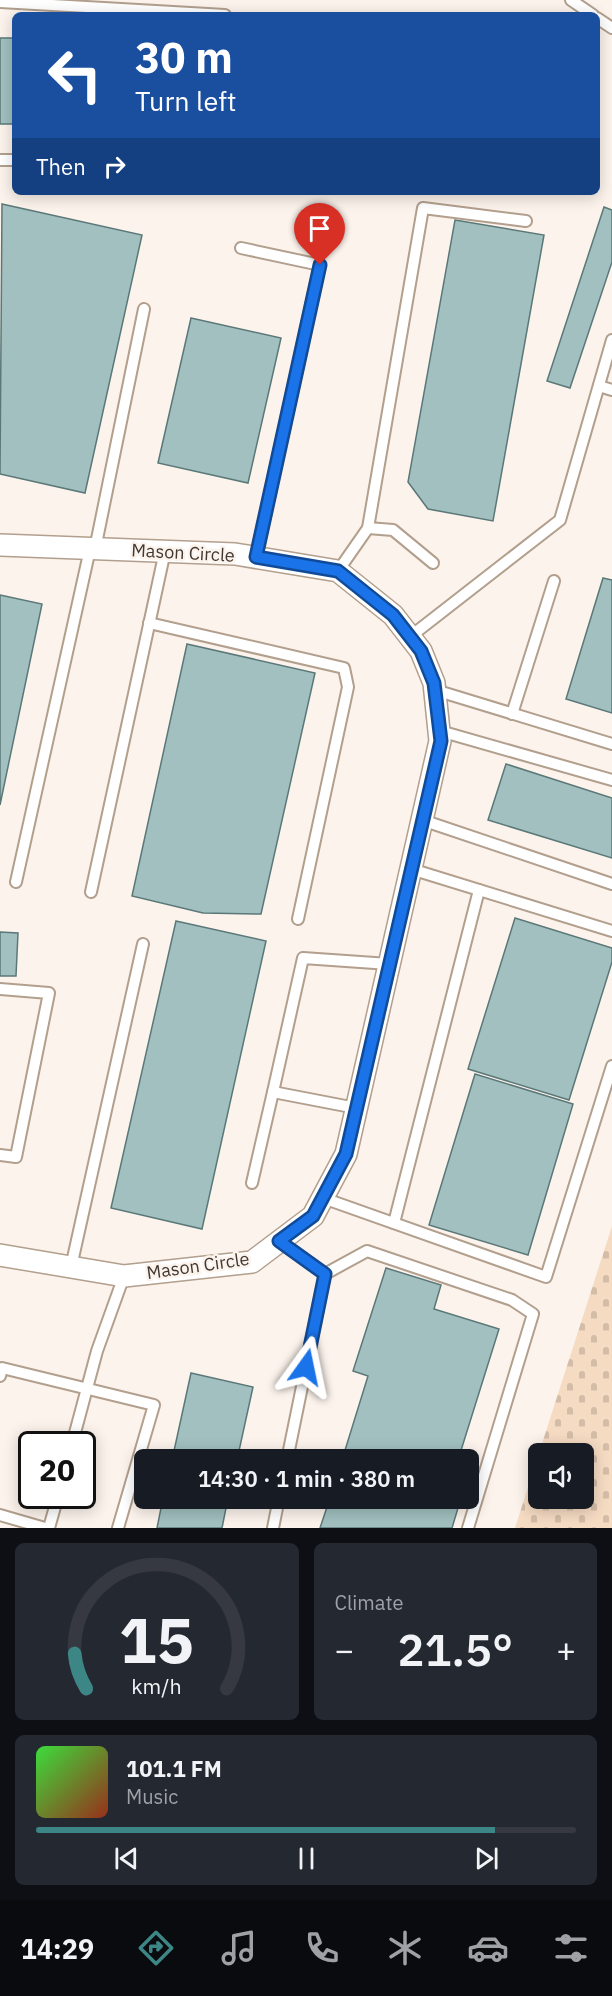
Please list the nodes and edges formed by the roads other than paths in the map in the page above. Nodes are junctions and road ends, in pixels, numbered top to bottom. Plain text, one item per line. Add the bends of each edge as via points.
1 (571, 0) edge
2 (0, 2) edge
3 (173, 12) edge
4 (589, 12) edge
5 (526, 221) dead end
6 (241, 248) dead end
7 (144, 309) dead end
8 (612, 340) edge
9 (599, 386) junction
10 (612, 390) edge
11 (368, 528) junction
12 (0, 545) edge
13 (92, 549) junction
14 (165, 551) junction
15 (256, 557) junction
16 (433, 563) dead end
17 (338, 571) junction
18 (554, 581) dead end
19 (149, 623) junction
20 (411, 636) junction
21 (435, 690) junction
22 (512, 714) junction
23 (440, 731) junction
24 (612, 744) edge
25 (612, 780) edge
26 (422, 820) junction
27 (411, 869) junction
28 (16, 882) dead end
29 (612, 884) edge
30 (479, 890) junction
31 (91, 892) dead end
32 (298, 919) dead end
33 (612, 931) edge
34 (143, 944) dead end
35 (389, 964) junction
36 (0, 989) edge
37 (612, 1066) edge
38 (273, 1092) junction
39 (356, 1108) junction
40 (0, 1155) edge
41 (252, 1183) dead end
42 (323, 1198) junction
43 (394, 1223) junction
44 (279, 1241) junction
45 (0, 1255) edge
46 (71, 1267) junction
47 (325, 1274) junction
48 (124, 1276) junction
49 (0, 1376) edge
50 (87, 1389) junction
51 (76, 1431) edge
52 (289, 1449) edge
53 (54, 1509) edge
54 (277, 1509) edge
55 (0, 1515) edge
56 (47, 1528) edge
57 (118, 1528) edge
58 (273, 1528) edge
59 (468, 1528) edge

1 - 4 lane
2 - 3 lane
5 - 11 lane via 423,208
6 - 15 lane via 320,265
7 - 13 lane
8 - 9 lane
9 - 10 lane
9 - 20 lane via 560,520
11 - 16 lane via 393,530
11 - 17 lane
12 - 13 street, Mason Circle
13 - 14 street, Mason Circle
13 - 28 lane
14 - 15 street, Mason Circle
14 - 19 lane
15 - 17 street, Mason Circle
17 - 20 street, Mason Circle via 393,615
18 - 22 lane
19 - 31 lane
19 - 32 lane via 344,668 348,687
20 - 21 street, Mason Circle via 421,651
21 - 22 lane
21 - 23 street, Mason Circle
22 - 24 lane
23 - 25 lane
23 - 26 street, Mason Circle
26 - 27 street, Mason Circle
26 - 29 lane
27 - 30 lane
27 - 35 street, Mason Circle
30 - 33 lane
30 - 43 lane
34 - 46 lane
35 - 38 lane via 303,958
35 - 39 street, Mason Circle
36 - 40 lane via 49,993 16,1157
37 - 43 lane via 546,1278
38 - 39 lane
38 - 41 lane
39 - 42 street, Mason Circle via 346,1154
42 - 43 lane
42 - 44 street, Mason Circle via 313,1216
44 - 47 lane
44 - 48 street, Mason Circle via 252,1262
45 - 46 street, Mason Circle
46 - 48 street, Mason Circle
47 - 52 lane
47 - 59 lane via 367,1251 512,1300 533,1314
48 - 50 lane
49 - 50 lane via 2,1368
50 - 51 lane
50 - 57 lane via 154,1405
53 - 56 lane
54 - 58 lane
55 - 56 lane

